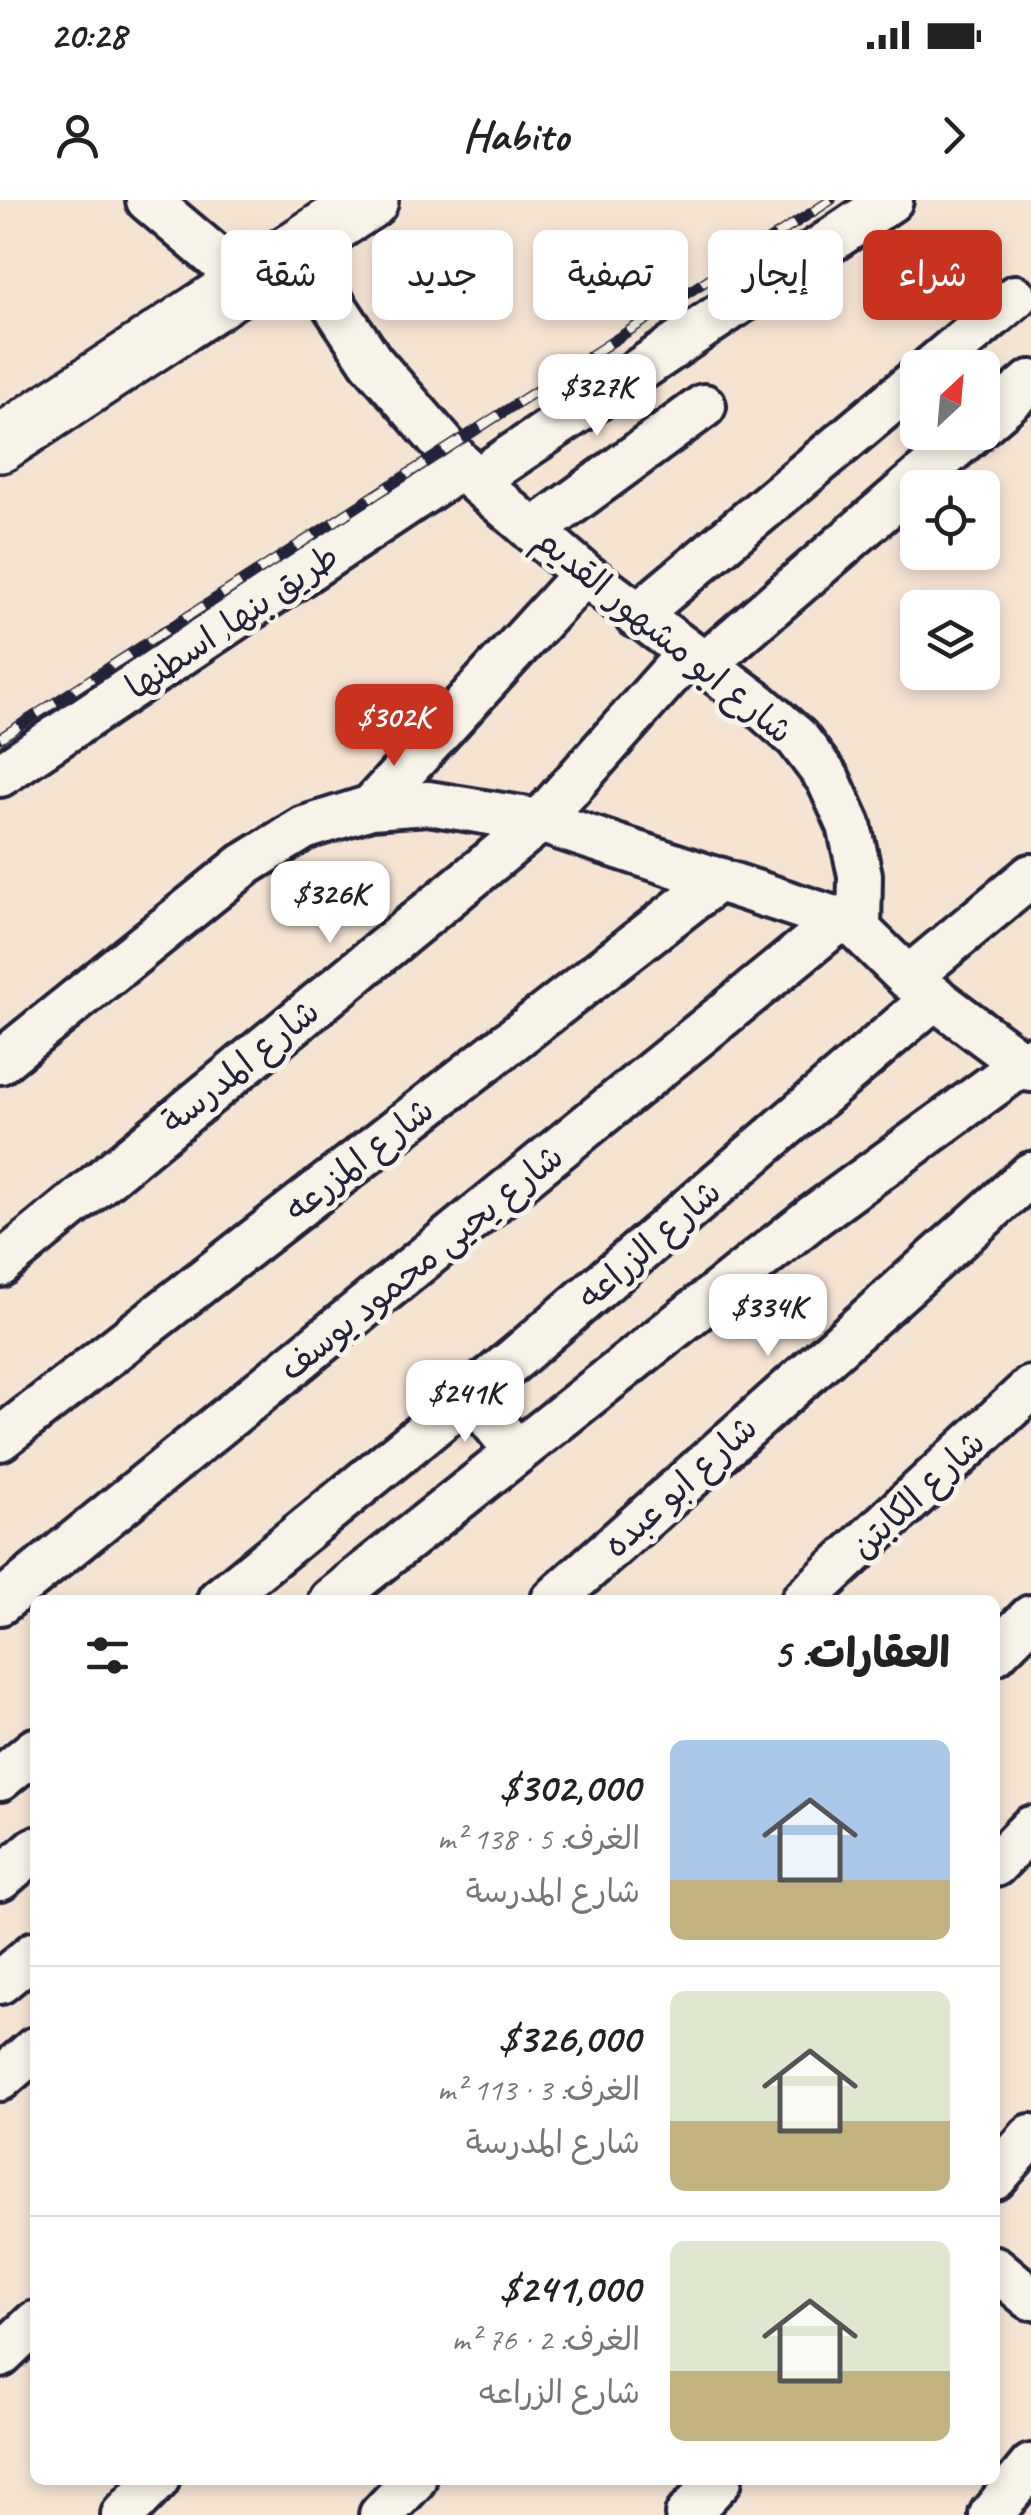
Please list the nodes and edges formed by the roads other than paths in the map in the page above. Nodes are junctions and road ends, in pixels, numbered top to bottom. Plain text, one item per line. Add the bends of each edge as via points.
1 (148, 200) edge
2 (891, 200) edge
3 (357, 204) edge
4 (338, 230) edge
5 (221, 262) edge
6 (221, 297) edge
7 (1015, 297) dead end
8 (344, 320) edge
9 (953, 350) edge
10 (1031, 382) edge
11 (900, 394) edge
12 (704, 406) dead end
13 (1000, 409) edge
14 (0, 444) edge
15 (951, 450) edge
16 (469, 474) junction
17 (533, 531) junction
18 (584, 574) junction
19 (636, 616) junction
20 (696, 659) junction
21 (0, 775) edge
22 (371, 806) junction
23 (540, 821) junction
24 (1031, 876) edge
25 (719, 879) junction
26 (850, 925) junction
27 (921, 987) junction
28 (0, 1062) edge
29 (1029, 1064) edge
30 (1031, 1174) edge
31 (0, 1265) edge
32 (1031, 1388) edge
33 (471, 1394) junction
34 (0, 1438) edge
35 (516, 1451) junction
36 (5, 1589) edge
37 (225, 1595) edge
38 (336, 1595) edge
39 (559, 1595) edge
40 (808, 1595) edge
41 (1031, 1617) edge
42 (1000, 1648) edge
43 (30, 1754) edge
44 (0, 1778) edge
45 (1030, 1831) edge
46 (1000, 1860) edge
47 (30, 1957) edge
48 (0, 1982) edge
49 (30, 2054) edge
50 (0, 2079) edge
51 (1031, 2136) edge
52 (1000, 2172) edge
53 (1000, 2272) edge
54 (1031, 2298) edge
55 (30, 2328) edge
56 (0, 2356) edge
57 (1031, 2466) edge
58 (152, 2485) edge
59 (409, 2485) edge
60 (715, 2485) edge
61 (123, 2515) edge
62 (381, 2515) edge
63 (687, 2515) edge
64 (990, 2515) edge

1 - 5 street
2 - 16 street, طريق بنها, اسطنها
3 - 4 main road
6 - 14 main road
7 - 9 street
8 - 16 street, شارع ابو مشهور القديم via 371,362
10 - 13 street
11 - 19 street
12 - 17 street
15 - 20 street, شارع المدرسة
16 - 17 street, شارع ابو مشهور القديم
16 - 21 street, طريق بنها, اسطنها
17 - 18 street, شارع ابو مشهور القديم
18 - 19 street, شارع ابو مشهور القديم
18 - 22 street
19 - 20 street, شارع ابو مشهور القديم
20 - 23 street, شارع المدرسة
20 - 26 street, شارع ابو مشهور القديم via 797,738 828,779 850,825 860,875
22 - 23 street via 428,803
22 - 28 street via 304,828 244,865
23 - 25 street
23 - 31 street, شارع المدرسة
24 - 27 street, شارع الزراعه
25 - 26 street
25 - 34 street, شارع المزرعه
26 - 27 street
26 - 36 street, شارع يحيى محمود يوسف
27 - 29 street
27 - 33 street, شارع الزراعه
29 - 35 street via 812,1216
30 - 39 street, شارع ابو عبده
32 - 40 street, شارع الكابتن
33 - 35 street
33 - 37 street, شارع الزراعه
35 - 38 street
41 - 42 street
43 - 44 street
45 - 46 street
47 - 48 street
49 - 50 street
51 - 52 street
53 - 54 street
55 - 56 street
57 - 64 street
58 - 61 street
59 - 62 street
60 - 63 street

